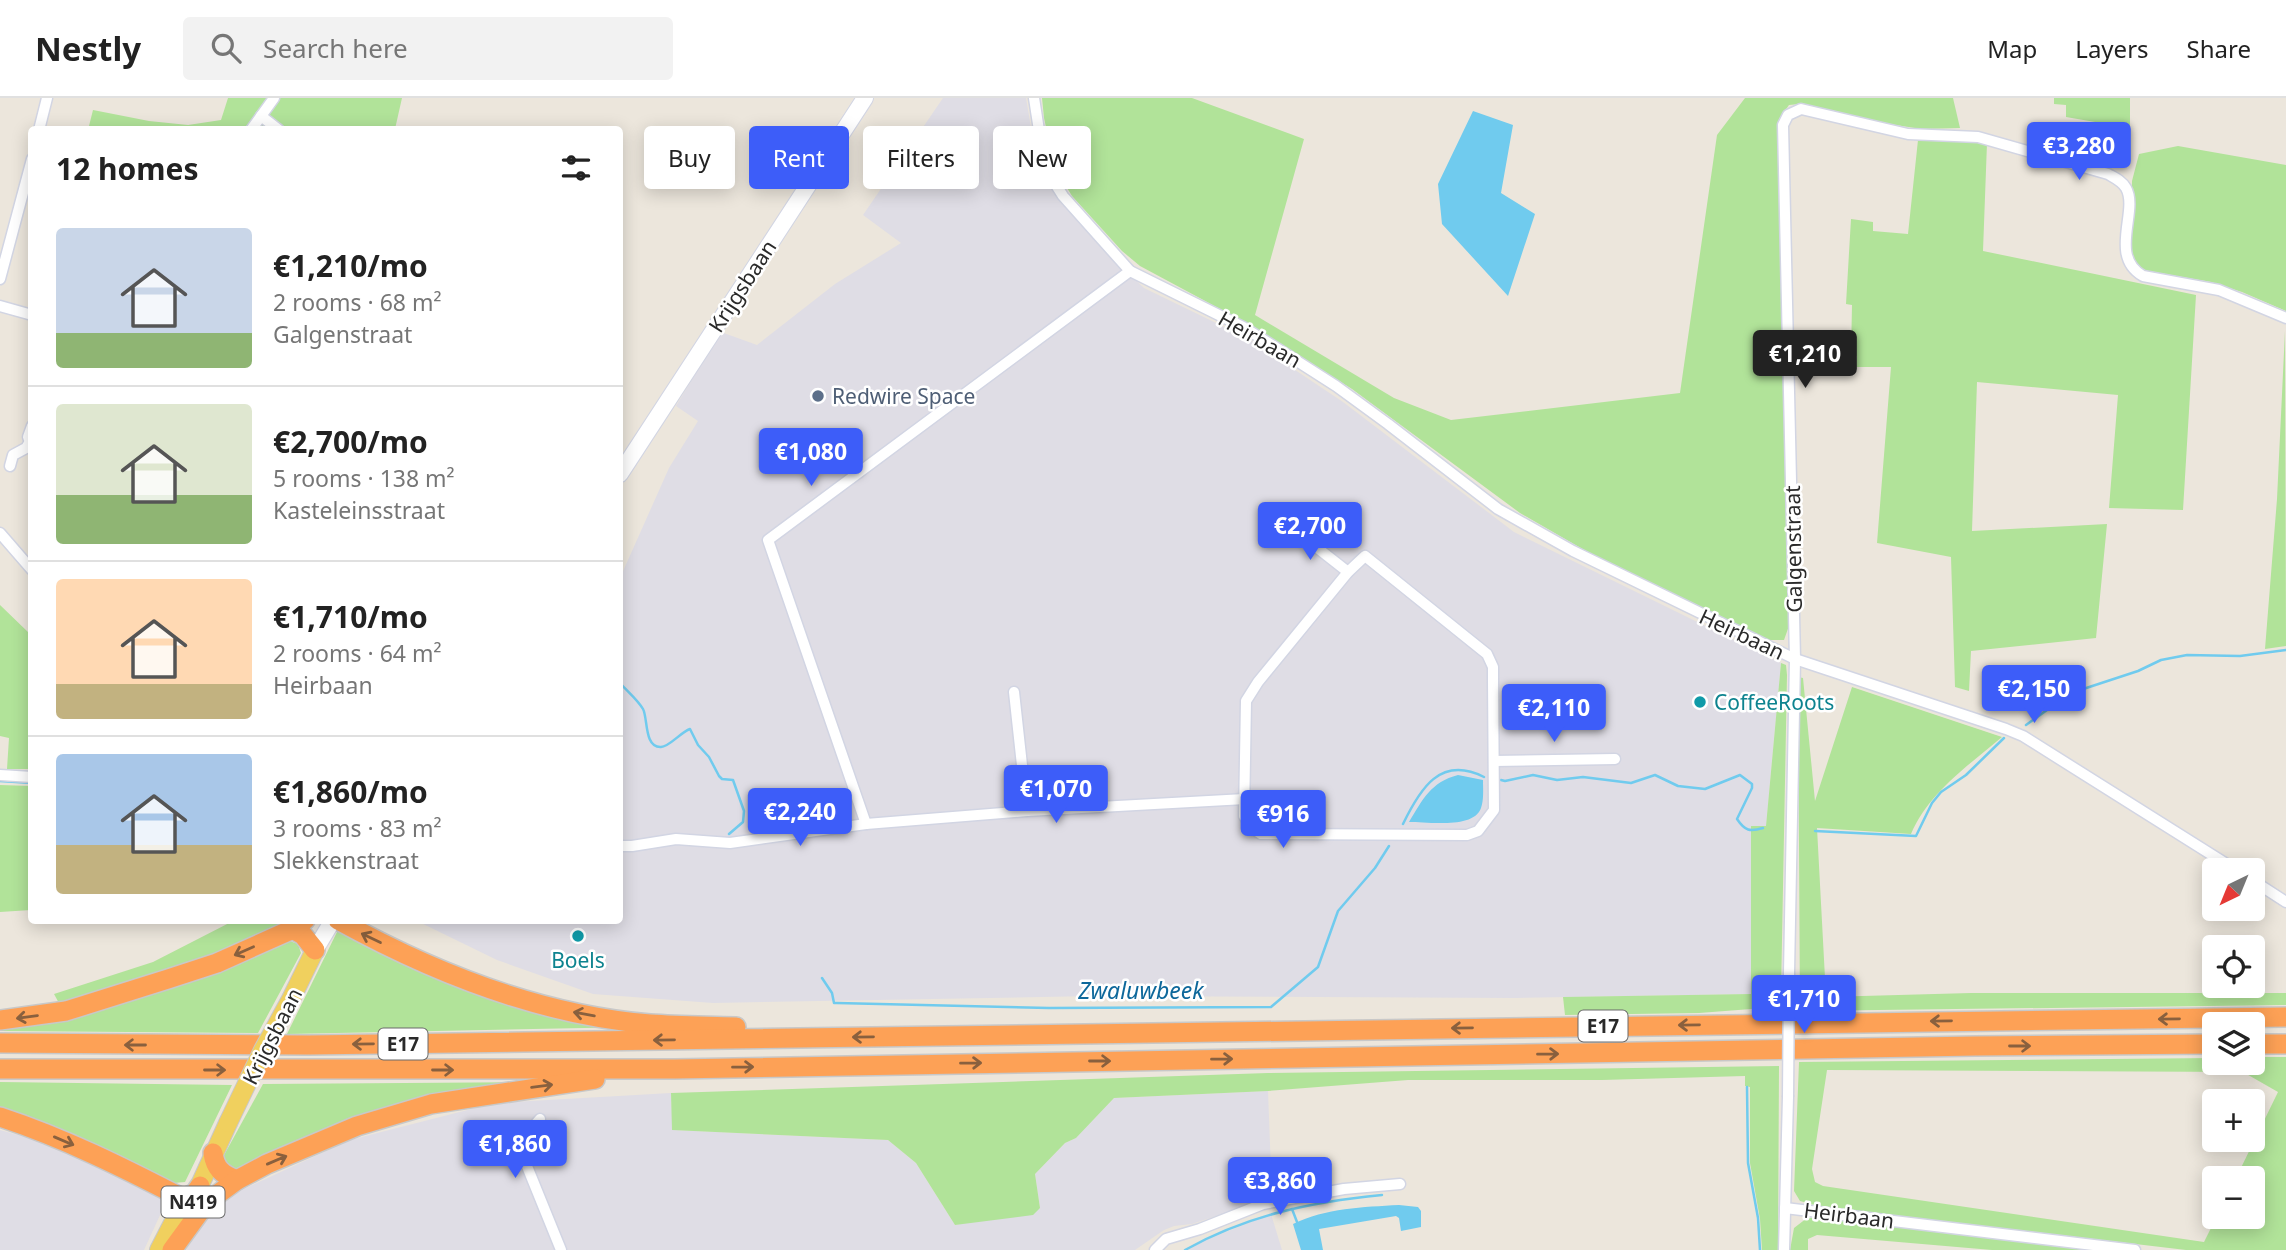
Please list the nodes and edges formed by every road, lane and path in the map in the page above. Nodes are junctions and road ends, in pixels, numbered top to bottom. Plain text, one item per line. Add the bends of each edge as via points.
1 (47, 98) edge
2 (274, 98) edge
3 (864, 98) edge
4 (1034, 98) edge
5 (261, 116) junction
6 (40, 126) edge
7 (254, 126) edge
8 (274, 126) edge
9 (28, 171) edge
10 (2, 259) edge
11 (1130, 271) junction
12 (0, 278) edge
13 (0, 306) edge
14 (28, 314) edge
15 (2286, 318) edge
16 (28, 446) edge
17 (10, 466) dead end
18 (623, 469) edge
19 (1292, 528) dead end
20 (0, 533) edge
21 (28, 565) edge
22 (1348, 572) junction
23 (1795, 659) junction
24 (1014, 692) dead end
25 (1615, 759) dead end
26 (1494, 761) junction
27 (0, 775) edge
28 (28, 777) edge
29 (1245, 799) junction
30 (1027, 811) junction
31 (866, 824) junction
32 (623, 846) edge
33 (2217, 858) edge
34 (2265, 888) edge
35 (2286, 902) edge
36 (332, 924) edge
37 (343, 924) edge
38 (299, 925) edge
39 (315, 950) junction
40 (2286, 1017) edge
41 (0, 1020) edge
42 (805, 1038) junction
43 (0, 1043) edge
44 (2202, 1044) edge
45 (2265, 1044) edge
46 (2286, 1044) edge
47 (0, 1069) edge
48 (675, 1069) junction
49 (0, 1117) edge
50 (540, 1119) dead end
51 (213, 1153) junction
52 (237, 1180) junction
53 (1399, 1184) dead end
54 (200, 1186) junction
55 (184, 1199) junction
56 (1785, 1208) junction
57 (159, 1250) edge
58 (171, 1250) edge
59 (561, 1250) edge
60 (1155, 1250) edge
61 (1784, 1250) edge
62 (2135, 1250) edge

1 - 6 street
2 - 5 street
3 - 18 main road, Krijgsbaan
4 - 11 street, Heirbaan via 1049,174
5 - 7 street
5 - 8 street
9 - 10 street
10 - 12 street
11 - 23 street, Heirbaan via 1242,327 1336,386 1498,509 1627,579
11 - 31 street via 768,540
13 - 14 street
15 - 23 street, Galgenstraat via 2219,290 2136,272 2126,253 2128,194 2121,181 2109,174 1978,137 1908,134 1801,109 1787,115 1783,125
16 - 17 street via 13,455
19 - 22 street
20 - 21 street
22 - 26 street via 1365,556 1487,654 1493,667
22 - 29 street via 1246,701
23 - 33 street via 2023,736
23 - 56 street, Heirbaan, bridge
24 - 30 street
25 - 26 street
26 - 29 street via 1493,810 1478,831 1467,835 1261,834 1244,816
27 - 28 street
29 - 30 street
30 - 31 street
31 - 32 street via 730,843 676,839
34 - 35 street
36 - 39 main road, Krijgsbaan / N419
42 -> 37 highway via 774,1028 651,1024 545,1006 476,985
38 - 39 highway
38 -> 41 highway via 217,963 168,979 66,1011
39 - 51 main road, Krijgsbaan / N419, bridge
40 -> 42 highway, E17
42 -> 43 highway, E17 via 309,1045
48 -> 44 highway, E17
45 - 46 highway
47 -> 48 highway, E17
52 -> 48 highway via 357,1126 431,1104
49 -> 55 highway via 93,1153
50 - 59 street via 518,1144
51 - 52 highway via 218,1169
51 - 54 main road, Krijgsbaan / N419
51 - 55 main road, Krijgsbaan / N419
52 - 58 highway via 207,1202
53 - 60 street via 1263,1204 1166,1239
54 - 55 highway
54 - 58 main road, Krijgsbaan / N419
55 - 57 main road, Krijgsbaan / N419
56 - 61 street
56 - 62 street, Heirbaan

